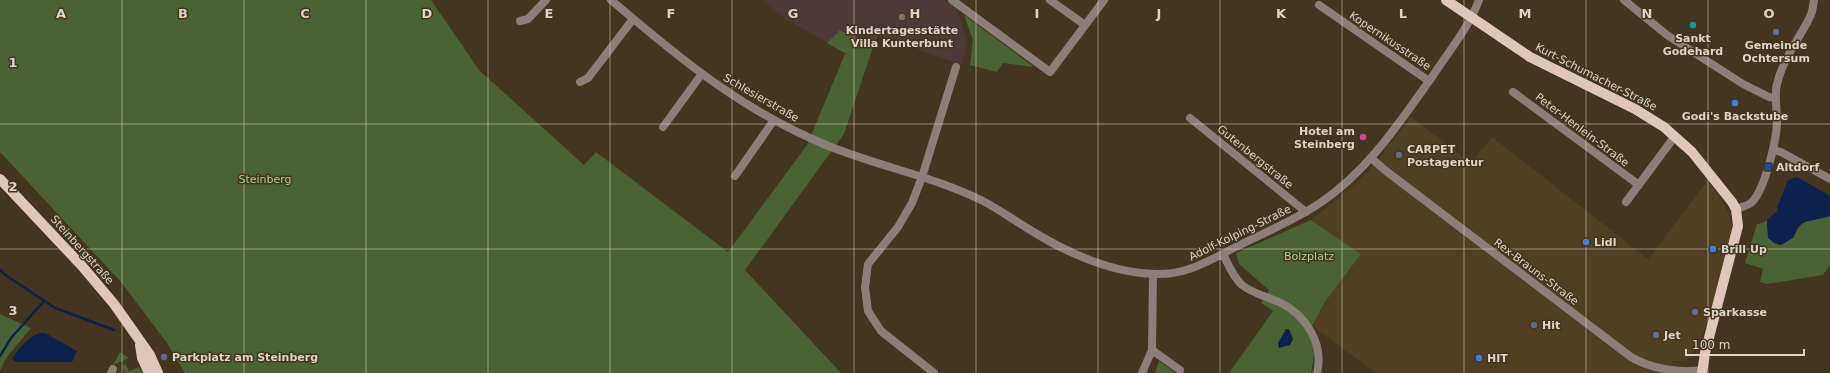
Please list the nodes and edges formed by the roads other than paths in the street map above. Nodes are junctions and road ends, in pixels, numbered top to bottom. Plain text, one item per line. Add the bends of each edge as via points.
1 (546, 0) edge
2 (611, 0) edge
3 (952, 0) edge
4 (1050, 0) edge
5 (1104, 0) edge
6 (1446, 0) edge
7 (1479, 0) edge
8 (1624, 0) edge
9 (1814, 0) edge
10 (1319, 6) dead end
11 (1472, 17) junction
12 (633, 19) junction
13 (520, 21) dead end
14 (1085, 25) junction
15 (956, 68) dead end
16 (702, 75) junction
17 (1429, 81) junction
18 (580, 82) dead end
19 (1513, 92) dead end
20 (1776, 98) junction
21 (1190, 118) dead end
22 (774, 120) junction
23 (663, 127) dead end
24 (1675, 136) junction
25 (1774, 150) junction
26 (1371, 158) junction
27 (735, 176) dead end
28 (922, 177) junction
29 (0, 179) edge
30 (1830, 179) edge
31 (1639, 185) junction
32 (1626, 202) dead end
33 (1736, 209) junction
34 (1306, 212) junction
35 (1223, 254) junction
36 (1153, 274) junction
37 (140, 343) junction
38 (1152, 350) junction
39 (1180, 370) dead end
40 (1673, 371) edge
41 (1702, 372) edge
42 (149, 373) edge
43 (158, 373) edge
44 (934, 373) edge
45 (1142, 373) edge
46 (1317, 373) edge

1 - 13 street via 528,19
2 - 12 street, Schlesierstraße
3 - 14 street via 1050,72
4 - 14 street
5 - 14 street
6 - 11 main road, Kurt-Schumacher-Straße
7 - 11 street, Adolf-Kolping-Straße
8 - 20 street via 1667,35 1704,59 1743,84 1769,98
9 - 20 street via 1810,16 1779,76
10 - 17 street, Kopernikusstraße
11 - 17 street, Adolf-Kolping-Straße via 1462,36
11 - 24 main road, Kurt-Schumacher-Straße via 1530,57 1635,109
12 - 16 street, Schlesierstraße
12 - 18 street via 588,78
15 - 28 street
16 - 22 street, Schlesierstraße
16 - 23 street
17 - 26 street, Adolf-Kolping-Straße
19 - 31 street, Peter-Henlein-Straße
20 - 25 street
21 - 34 street, Gutenbergstraße
22 - 27 street
22 - 28 street, Schlesierstraße via 828,146
24 - 31 street
24 - 33 main road, Kurt-Schumacher-Straße via 1692,152
25 - 30 street
25 - 33 street via 1756,197 1752,203
26 - 34 street, Adolf-Kolping-Straße via 1344,185
26 - 40 street, Rex-Brauns-Straße via 1631,357 1645,364
28 - 36 street, Adolf-Kolping-Straße via 980,200 1084,258 1125,270
28 - 44 street via 912,203 898,227 868,264 865,287 868,310 881,331
29 - 37 main road, Steinbergstraße via 82,266 114,304
31 - 32 street
33 - 41 main road via 1738,226 1735,242 1704,353
34 - 35 street, Adolf-Kolping-Straße
35 - 36 street, Adolf-Kolping-Straße via 1192,270
35 - 46 street via 1242,285 1282,303 1307,324 1317,341 1320,362
36 - 38 street
37 - 42 main road via 142,358
37 - 43 main road, Steinbergstraße via 150,355
38 - 39 street
38 - 45 street
40 - 41 street, Rex-Brauns-Straße

